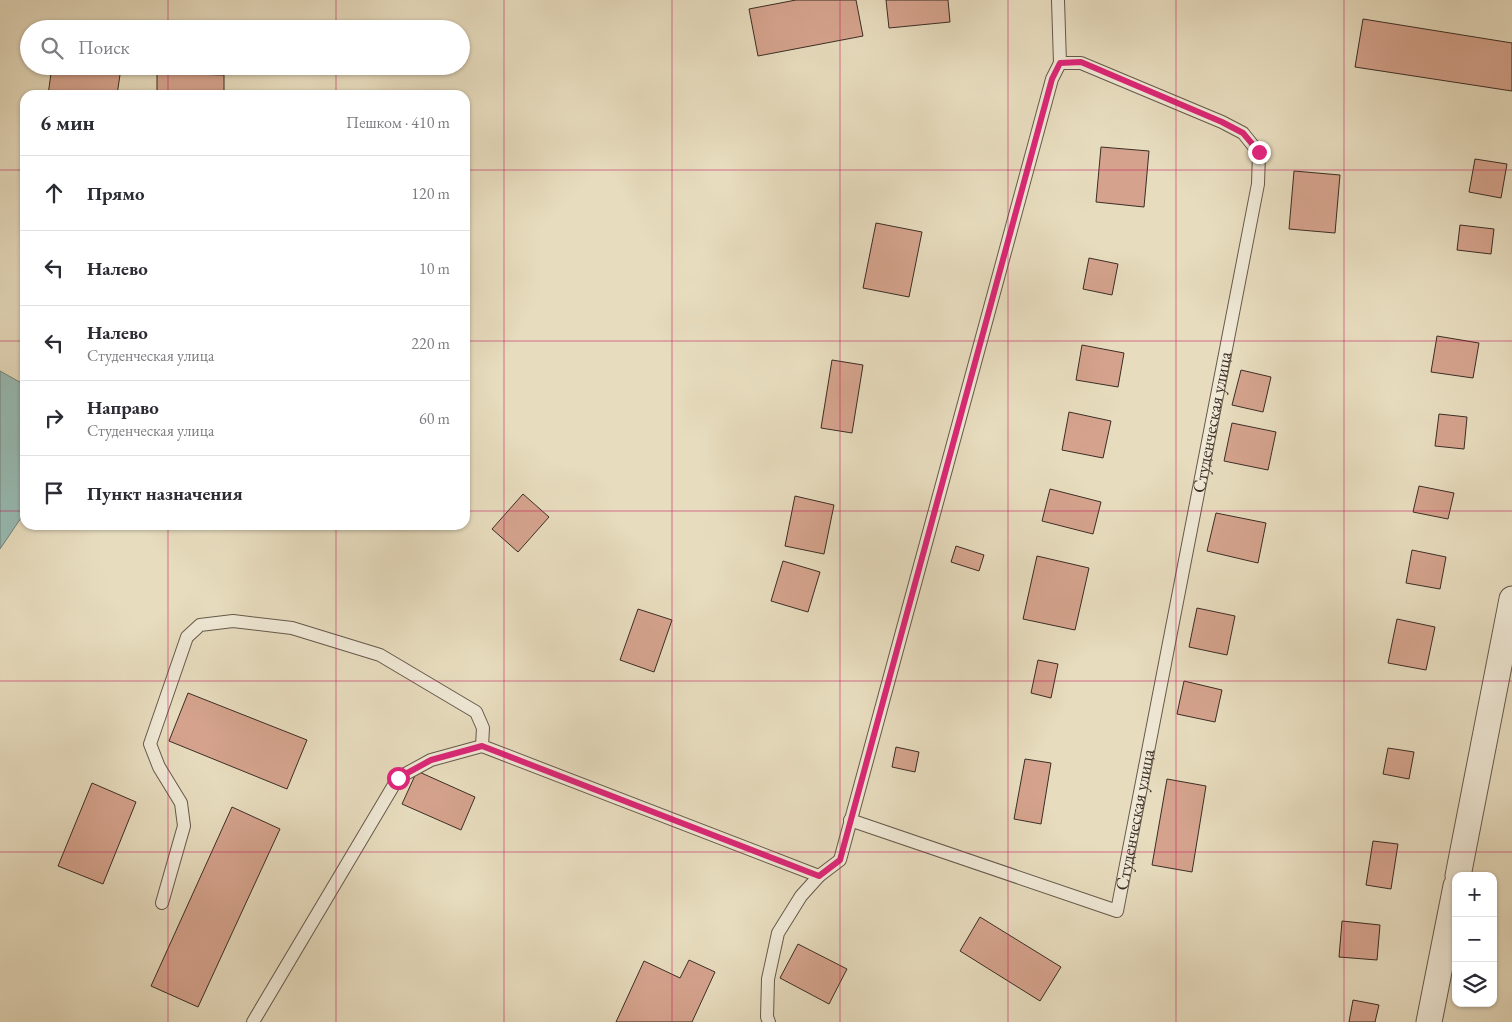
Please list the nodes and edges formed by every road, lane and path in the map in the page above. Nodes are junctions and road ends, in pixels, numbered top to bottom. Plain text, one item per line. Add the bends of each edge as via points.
1 (1058, 0) edge
2 (1060, 63) junction
3 (1512, 598) edge
4 (482, 746) junction
5 (850, 820) junction
6 (1459, 872) edge
7 (819, 876) junction
8 (162, 903) dead end
9 (1452, 906) edge
10 (253, 1022) edge
11 (769, 1022) edge
12 (1429, 1022) edge

1 - 2 lane
2 - 5 lane via 1052,79
2 - 5 lane, Студенческая улица via 1081,62 1222,122 1243,133 1259,152 1258,184 1117,911
3 - 6 street
4 - 7 lane
4 - 8 lane via 483,728 476,712 380,656 292,628 233,621 200,625 187,638 150,744 159,767 181,803 184,826
4 - 10 lane via 431,760 398,778
5 - 7 lane via 840,860
7 - 11 lane via 801,896 778,933 768,979
9 - 12 street

